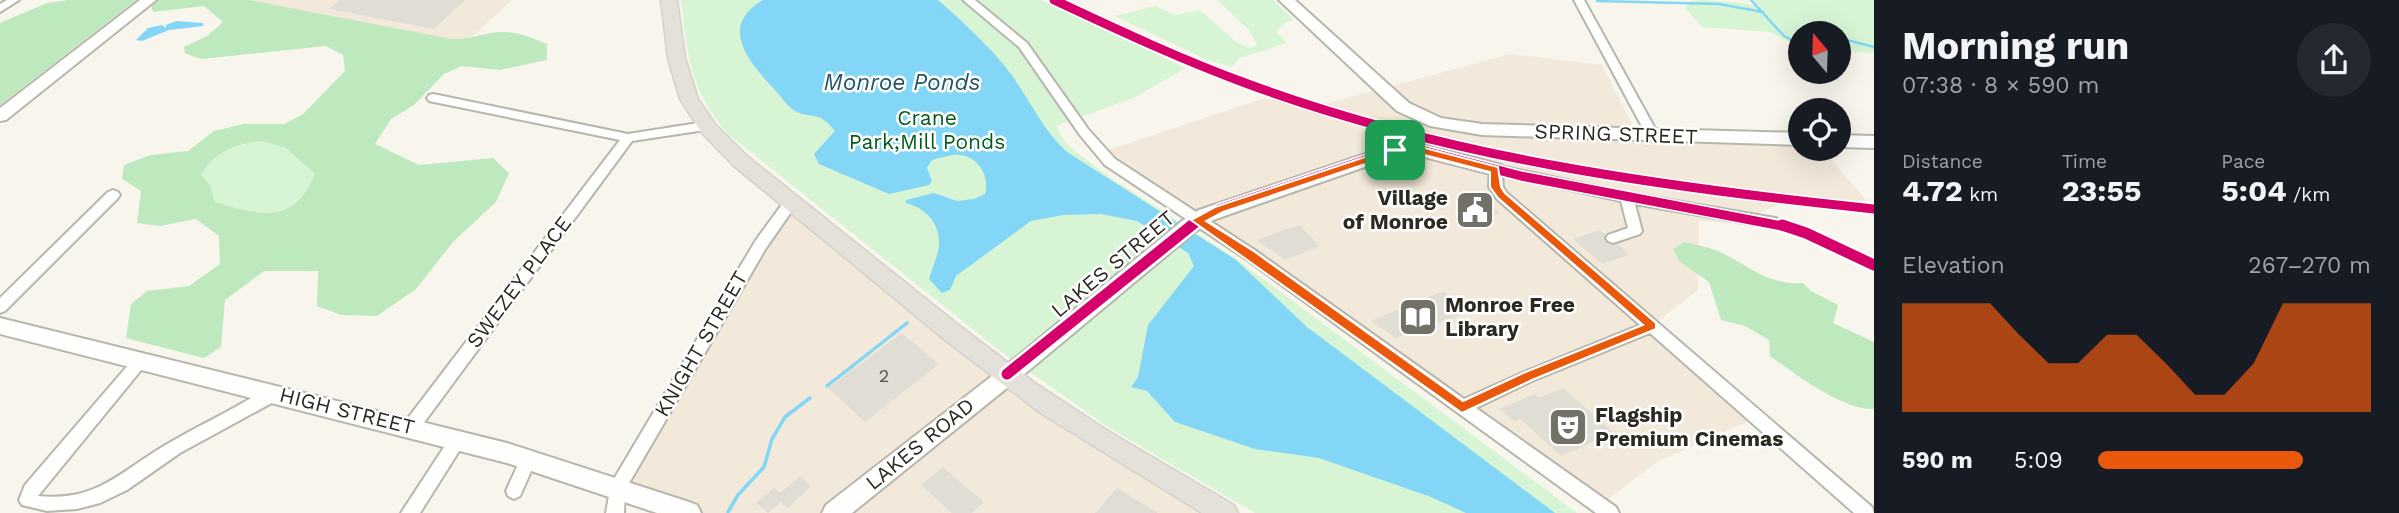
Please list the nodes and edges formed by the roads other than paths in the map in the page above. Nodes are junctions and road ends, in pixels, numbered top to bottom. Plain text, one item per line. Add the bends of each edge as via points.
1 (14, 0) edge
2 (149, 0) edge
3 (669, 0) edge
4 (968, 0) edge
5 (1286, 0) edge
6 (1580, 0) edge
7 (0, 9) edge
8 (433, 97) dead end
9 (0, 116) edge
10 (705, 126) junction
11 (1652, 134) junction
12 (628, 138) junction
13 (1788, 139) edge
14 (1851, 141) edge
15 (1874, 142) edge
16 (1495, 169) junction
17 (113, 195) dead end
18 (1627, 198) junction
19 (791, 202) junction
20 (1192, 224) junction
21 (1613, 238) dead end
22 (1874, 265) edge
23 (0, 307) edge
24 (0, 326) edge
25 (1652, 326) junction
26 (141, 360) junction
27 (1007, 374) junction
28 (274, 393) junction
29 (1462, 407) junction
30 (411, 427) junction
31 (458, 440) junction
32 (528, 460) junction
33 (617, 489) junction
34 (514, 491) dead end
35 (410, 513) edge
36 (615, 513) edge
37 (689, 513) edge
38 (834, 513) edge
39 (1225, 513) edge
40 (1610, 513) edge
41 (1866, 513) edge

1 - 7 street
2 - 9 street
3 - 10 main road via 677,64
4 - 20 street via 1023,45 1100,153
5 - 11 street, SPRING STREET via 1403,107 1432,122 1462,129
6 - 11 street
8 - 12 street
10 - 12 street
10 - 19 main road
11 - 13 street, SPRING STREET
12 - 30 street, SWEZEY PLACE
14 - 15 street
16 - 18 street
16 - 20 street, LAKES STREET via 1421,150 1395,150 1219,209
16 - 25 street via 1496,187 1502,196
17 - 23 street
18 - 21 street via 1634,231
18 - 22 street via 1775,223
19 - 27 main road
19 - 33 street, KNIGHT STREET via 761,244
20 - 27 street, LAKES STREET
20 - 29 street via 1251,255
24 - 26 street, HIGH STREET
25 - 29 street
25 - 41 street
26 - 28 street, HIGH STREET
26 - 28 street via 28,499 71,503 103,496 173,449
27 - 38 street, LAKES ROAD
27 - 39 main road via 1090,433
28 - 30 street, HIGH STREET
29 - 40 street
30 - 31 street, HIGH STREET
31 - 32 street, HIGH STREET
31 - 35 street
32 - 33 street, HIGH STREET
32 - 34 street
33 - 36 street
33 - 37 street, HIGH STREET

